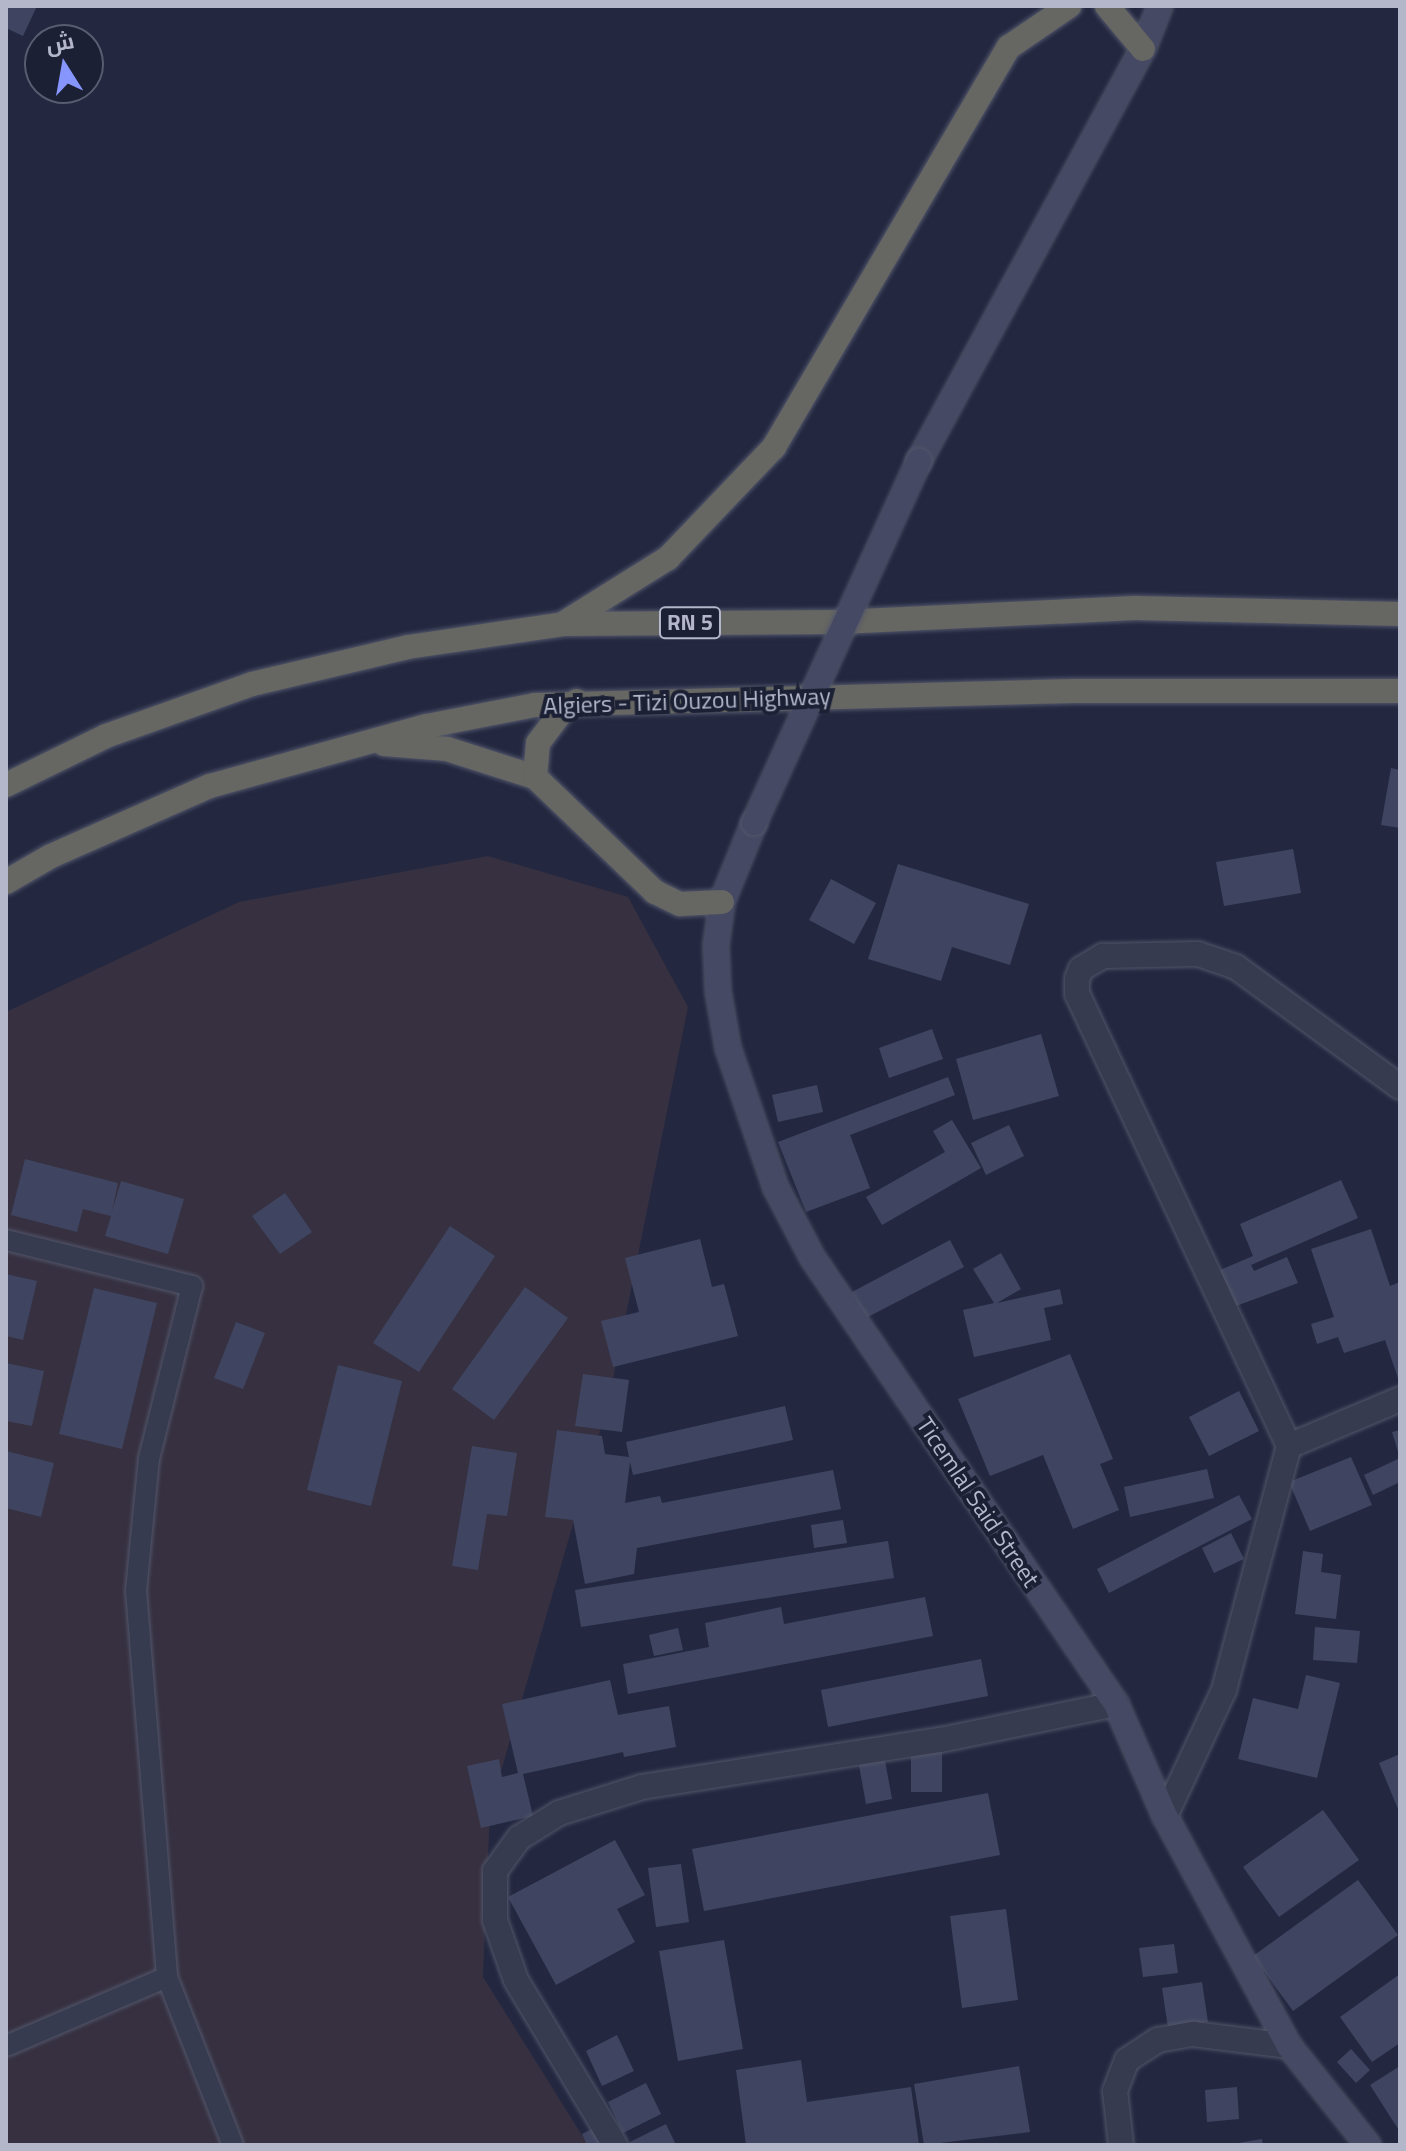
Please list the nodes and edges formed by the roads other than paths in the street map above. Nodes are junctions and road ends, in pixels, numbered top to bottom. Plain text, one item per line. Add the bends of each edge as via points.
1 (1032, 6) edge
2 (1069, 6) edge
3 (1107, 6) edge
4 (1160, 6) edge
5 (1009, 47) junction
6 (1143, 49) junction
7 (1400, 614) edge
8 (563, 624) junction
9 (1400, 691) edge
10 (577, 701) junction
11 (358, 744) junction
12 (535, 777) junction
13 (6, 785) edge
14 (6, 882) edge
15 (722, 902) junction
16 (1400, 1087) edge
17 (6, 1240) edge
18 (1400, 1399) edge
19 (1289, 1446) junction
20 (1116, 1704) junction
21 (1165, 1816) junction
22 (167, 1977) junction
23 (6, 2046) edge
24 (1289, 2046) junction
25 (233, 2145) edge
26 (615, 2145) edge
27 (1121, 2145) edge
28 (1368, 2145) edge

1 - 5 highway
2 - 5 highway
3 - 6 highway
4 - 6 main road, Ticemlal Said Street
5 - 8 highway via 774,447 668,558
6 - 15 main road, Ticemlal Said Street, bridge via 919,461
7 - 8 highway, RN 5 via 1135,608 840,622
8 - 13 highway, RN 5 via 408,647 252,684 106,736
9 - 10 highway, Algiers - Tizi Ouzou Highway
10 - 11 highway, Algiers - Tizi Ouzou Highway via 480,715
10 - 12 highway via 561,712 538,743
11 - 12 highway via 447,749
11 - 14 highway, Algiers - Tizi Ouzou Highway via 275,766 147,812
12 - 15 highway via 655,892 680,904
15 - 20 main road, Ticemlal Said Street via 716,945 728,1048 776,1188 812,1257
16 - 19 street via 1248,975 1198,954 1103,956 1091,960 1077,979 1077,994
17 - 22 lane via 192,1286 149,1458 136,1590
18 - 19 street
19 - 21 street via 1224,1690
20 - 21 main road, Ticemlal Said Street
20 - 26 street via 940,1740 642,1787 559,1813 519,1838 495,1871 495,1920 516,1980
21 - 24 main road, Ticemlal Said Street
22 - 23 lane
22 - 25 lane
24 - 27 street via 1193,2034 1158,2040 1127,2060 1115,2091
24 - 28 main road, Ticemlal Said Street

